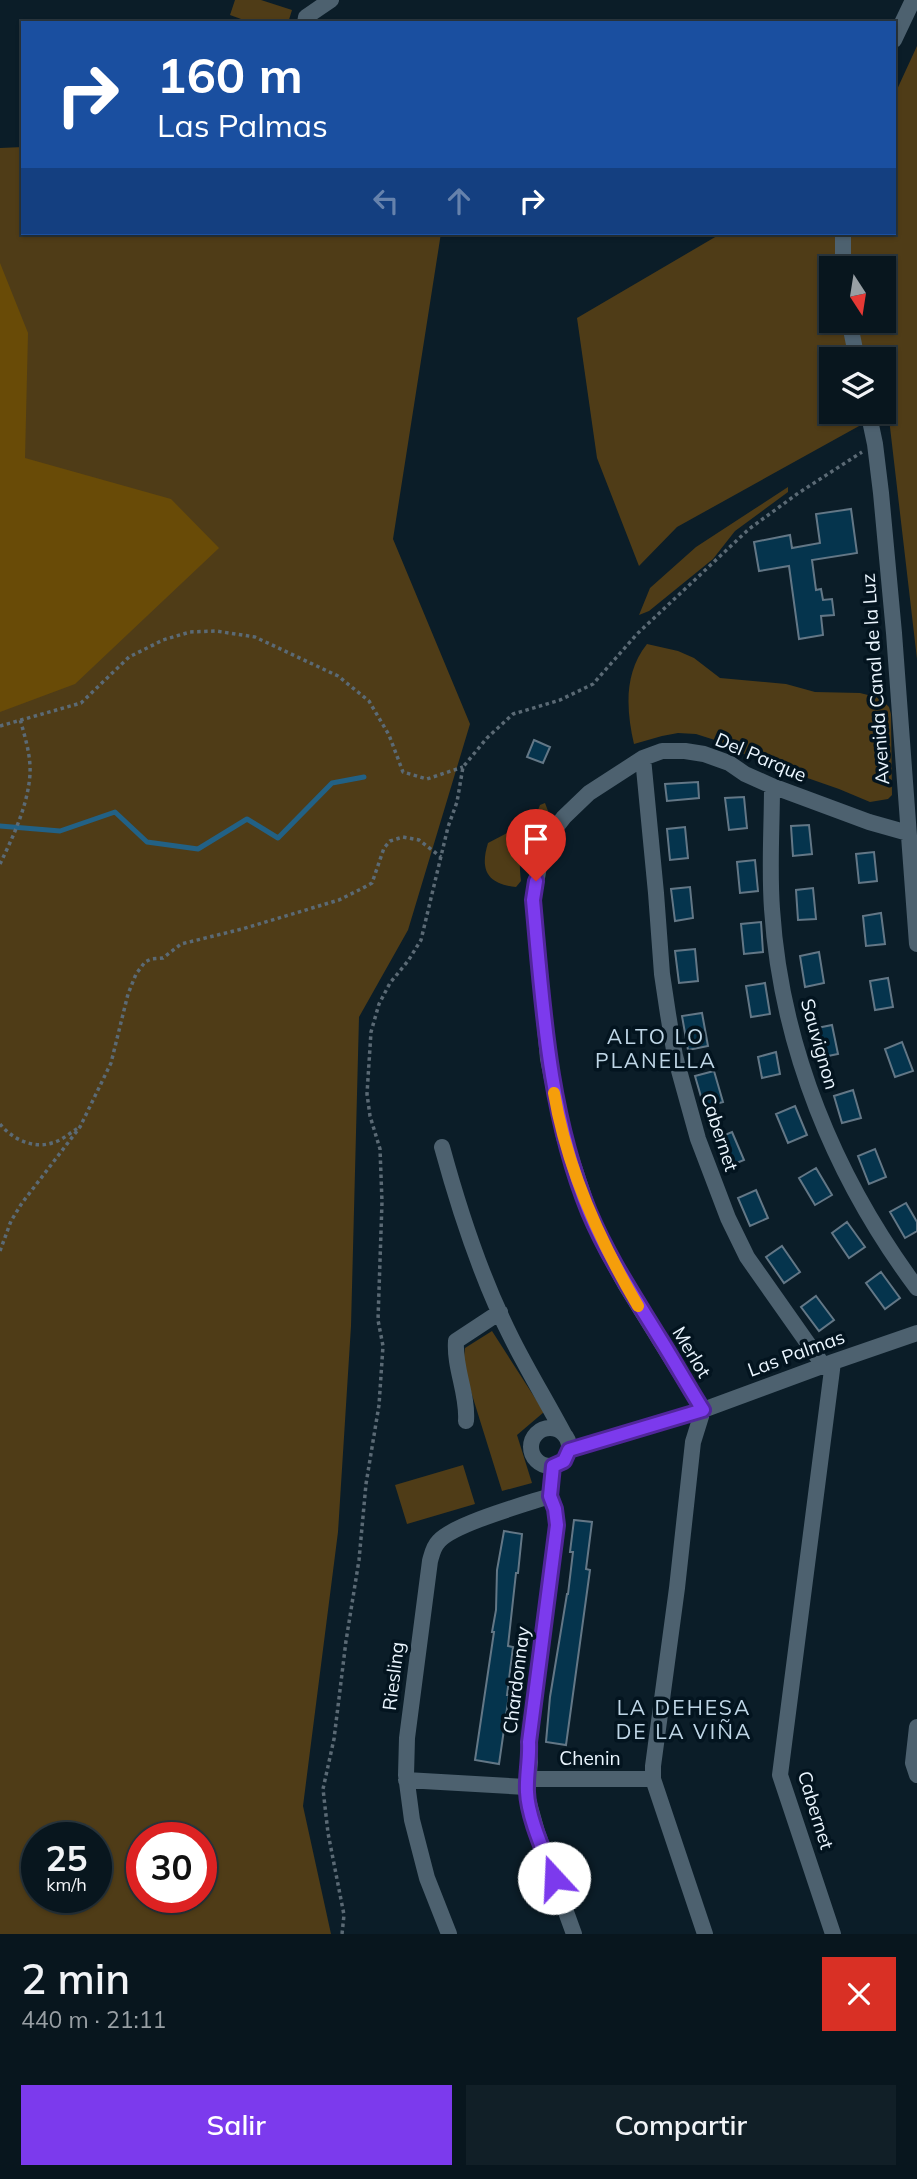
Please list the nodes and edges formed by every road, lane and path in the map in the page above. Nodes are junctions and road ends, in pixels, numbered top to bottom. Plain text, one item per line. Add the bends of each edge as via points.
1 (331, 0) edge
2 (913, 0) edge
3 (305, 21) edge
4 (896, 36) edge
5 (843, 235) edge
6 (843, 256) edge
7 (871, 424) edge
8 (875, 444) junction
9 (20, 719) junction
10 (0, 726) edge
11 (643, 758) junction
12 (463, 767) junction
13 (772, 786) junction
14 (908, 833) junction
15 (543, 844) joint
16 (441, 857) junction
17 (0, 864) edge
18 (917, 944) edge
19 (0, 1124) edge
20 (80, 1127) junction
21 (442, 1147) dead end
22 (0, 1251) edge
23 (917, 1288) edge
24 (500, 1312) junction
25 (917, 1333) edge
26 (828, 1363) junction
27 (703, 1410) junction
28 (466, 1422) dead end
29 (564, 1434) junction
30 (569, 1450) junction
31 (553, 1466) junction
32 (550, 1496) junction
33 (917, 1727) edge
34 (917, 1775) edge
35 (653, 1779) junction
36 (406, 1780) junction
37 (527, 1783) junction
38 (341, 1934) edge
39 (449, 1934) edge
40 (574, 1934) edge
41 (705, 1934) edge
42 (833, 1934) edge

1 - 3 street
2 - 4 street
5 - 6 street
7 - 8 street, Avenida Canal de la Luz
8 - 12 path via 749,529 637,634 593,684 560,701 513,713
8 - 14 street, Avenida Canal de la Luz
9 - 10 path
9 - 12 path via 81,703 129,657 163,640 216,631 255,637 338,676 369,701 403,772 427,779
9 - 17 path via 30,774 24,805
11 - 13 street, Del Parque via 662,751 704,754
11 - 15 street, Del Parque via 589,793
11 - 26 street, Cabernet via 662,974 695,1128 747,1257
12 - 16 path
13 - 14 street, Del Parque
13 - 23 street, Sauvignon via 772,908 783,993 796,1046 820,1117 852,1187
14 - 18 street, Avenida Canal de la Luz
15 - 27 street, Merlot via 533,900 548,1059 564,1137 606,1249
16 - 20 path via 419,839 390,841 372,883 339,900 181,944 163,958 145,962 128,994 111,1063
16 - 38 path via 421,940 379,1004 371,1032 367,1094 380,1149 378,1320 383,1358 359,1560 323,1789 344,1915
19 - 20 path via 18,1141 36,1144 53,1143
20 - 22 path via 22,1203
21 - 24 street via 467,1230
24 - 28 street via 456,1341
24 - 29 street
25 - 26 street, Las Palmas
26 - 27 street, Las Palmas
26 - 42 street, Cabernet via 780,1775
27 - 30 street, Las Palmas
27 - 35 street via 693,1443
29 - 30 street
29 - 31 street via 547,1428 533,1438 536,1460
30 - 31 street, Las Palmas via 564,1461
31 - 32 street, Chardonnay
32 - 36 street, Riesling via 464,1526 443,1537 433,1549 410,1709
32 - 37 street, Chardonnay via 557,1525
33 - 34 street via 913,1763
35 - 37 street, Chenin
35 - 41 street
36 - 37 street, Chenin
36 - 39 street, Riesling via 427,1878
37 - 40 street, Chardonnay via 537,1832

